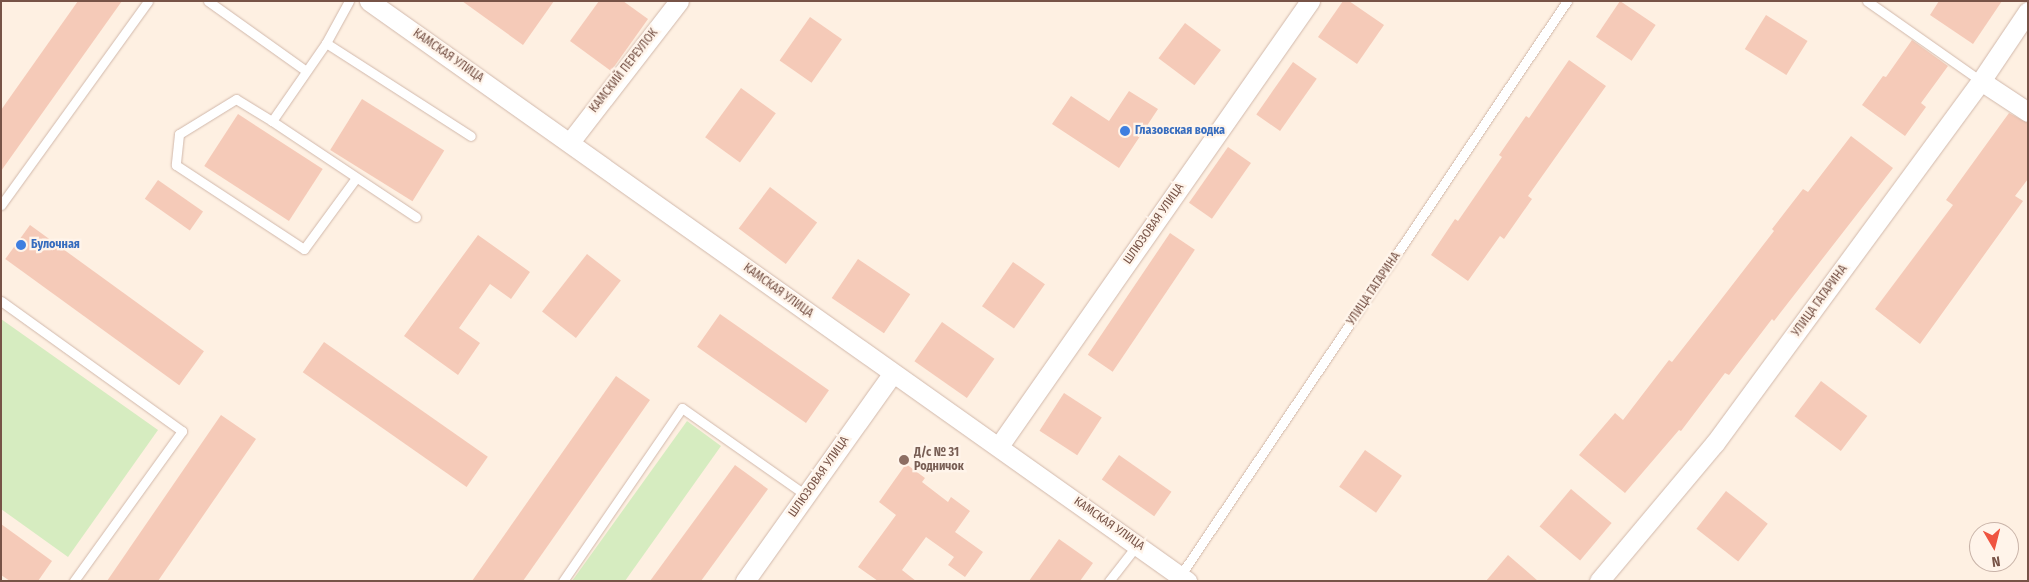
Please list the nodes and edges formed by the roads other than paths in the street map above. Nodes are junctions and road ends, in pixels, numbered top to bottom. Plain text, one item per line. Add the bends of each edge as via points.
1 (148, 1) edge
2 (208, 1) edge
3 (349, 1) edge
4 (368, 1) edge
5 (679, 1) edge
6 (1310, 1) edge
7 (1867, 1) edge
8 (1563, 3) edge
9 (2028, 11) edge
10 (326, 43) junction
11 (306, 71) junction
12 (1981, 81) junction
13 (2028, 112) edge
14 (272, 121) junction
15 (471, 136) dead end
16 (570, 142) junction
17 (356, 178) junction
18 (1, 205) edge
19 (416, 217) dead end
20 (1, 300) edge
21 (893, 373) junction
22 (999, 446) junction
23 (806, 495) junction
24 (1137, 545) junction
25 (1183, 578) edge
26 (74, 581) edge
27 (563, 581) edge
28 (745, 581) edge
29 (1109, 581) edge
30 (1599, 581) edge

1 - 18 lane
2 - 11 lane
3 - 10 lane
4 - 16 street, КАМСКАЯ УЛИЦА
5 - 16 street, КАМСКИЙ ПЕРЕУЛОК
6 - 22 street, ШЛЮЗОВАЯ УЛИЦА
7 - 12 lane
8 - 25 lane, УЛИЦА ГАГАРИНА
9 - 12 street, УЛИЦА ГАГАРИНА
10 - 11 lane
10 - 15 lane
11 - 14 lane
12 - 13 street
12 - 30 street, УЛИЦА ГАГАРИНА via 1715,443
14 - 17 lane
14 - 17 lane via 236,99 179,134 176,165 304,249
16 - 21 street, КАМСКАЯ УЛИЦА
17 - 19 lane
20 - 26 lane via 182,431
21 - 22 street, КАМСКАЯ УЛИЦА
21 - 23 street, ШЛЮЗОВАЯ УЛИЦА
22 - 24 street, КАМСКАЯ УЛИЦА
23 - 27 lane via 682,408
23 - 28 street, ШЛЮЗОВАЯ УЛИЦА
24 - 25 street, КАМСКАЯ УЛИЦА
24 - 29 lane

